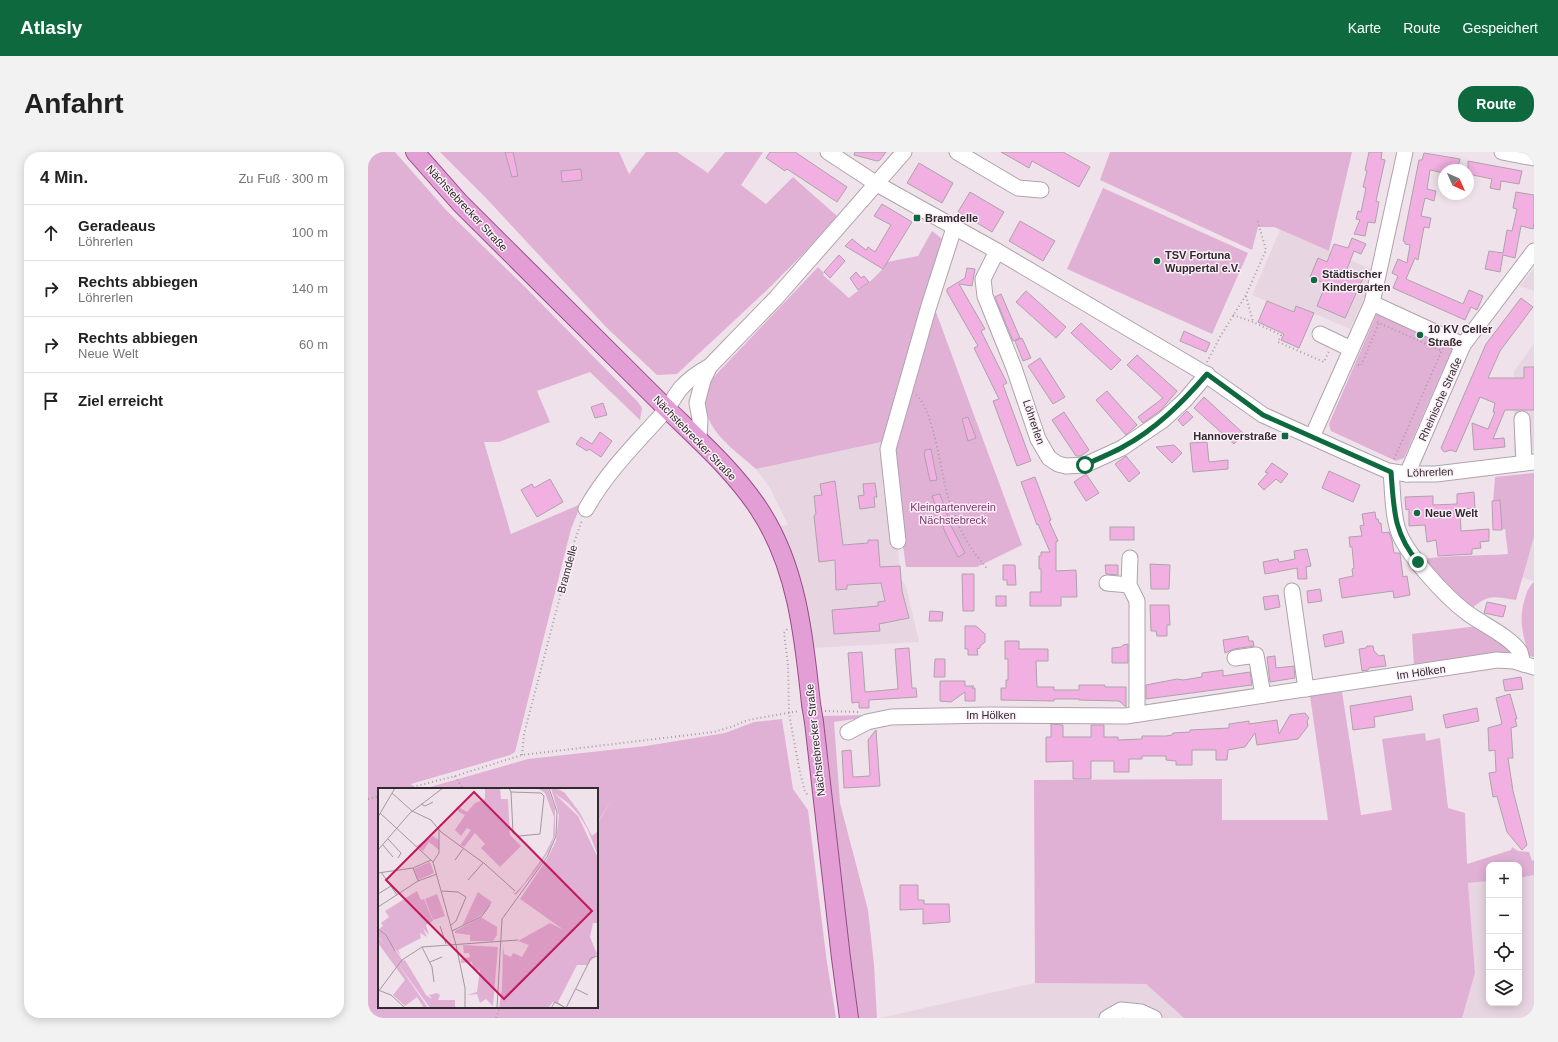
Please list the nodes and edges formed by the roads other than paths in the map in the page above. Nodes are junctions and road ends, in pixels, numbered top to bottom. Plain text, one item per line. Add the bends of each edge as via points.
1 (415, 152) edge
2 (828, 152) edge
3 (904, 152) edge
4 (957, 152) edge
5 (1405, 152) edge
6 (1502, 152) edge
7 (1534, 158) edge
8 (877, 184) junction
9 (1041, 190) dead end
10 (954, 228) junction
11 (997, 251) junction
12 (1534, 251) edge
13 (1372, 303) junction
14 (1320, 334) dead end
15 (1463, 345) junction
16 (1351, 349) junction
17 (710, 366) junction
18 (1205, 373) junction
19 (703, 380) junction
20 (667, 409) junction
21 (1522, 419) dead end
22 (1312, 437) junction
23 (699, 439) junction
24 (1529, 463) edge
25 (1390, 472) junction
26 (1407, 474) junction
27 (586, 508) road end
28 (898, 541) dead end
29 (1130, 558) dead end
30 (1107, 583) dead end
31 (1129, 585) junction
32 (1292, 591) dead end
33 (1235, 658) dead end
34 (1529, 666) edge
35 (1306, 689) junction
36 (1263, 695) junction
37 (1137, 714) junction
38 (848, 732) dead end
39 (849, 1018) edge
40 (1108, 1018) edge
41 (1154, 1018) edge

1 - 20 main road, Nächstebrecker Straße via 460,203
2 - 8 street, Löhrerlen
3 - 8 street
4 - 9 street via 1018,188
5 - 13 street
6 - 7 street
8 - 10 street, Löhrerlen
8 - 17 street via 776,298
10 - 11 street, Löhrerlen
10 - 28 street via 888,449
11 - 18 street, Löhrerlen
11 - 18 street, Löhrerlen via 983,279 985,296 1014,368 1038,439 1049,458 1058,464 1085,465 1122,448 1163,420 1185,400
12 - 15 street, Rheinische Straße
13 - 15 street
13 - 16 street
14 - 16 street
15 - 26 street, Rheinische Straße
16 - 22 street
17 - 19 street
17 - 20 street via 698,372 680,389
18 - 22 street, Löhrerlen via 1263,415
19 - 20 street via 688,397
19 - 23 street via 697,403 700,419
20 - 23 main road, Nächstebrecker Straße
20 - 27 street via 614,466
21 - 24 street
22 - 25 street, Löhrerlen
23 - 39 main road, Nächstebrecker Straße via 759,509 773,532 790,576 800,616
24 - 26 street, Löhrerlen via 1436,474
25 - 26 street, Löhrerlen
25 - 34 street via 1394,514 1405,546 1447,595 1465,611 1498,632 1520,652
29 - 31 street
30 - 31 street
31 - 37 street via 1137,600
32 - 35 street
33 - 36 street via 1256,655
34 - 35 street, Im Hölken via 1514,661 1497,660
35 - 36 street, Im Hölken
36 - 37 street, Im Hölken
37 - 38 street, Im Hölken via 890,717 867,722
40 - 41 street via 1121,1010 1141,1012

